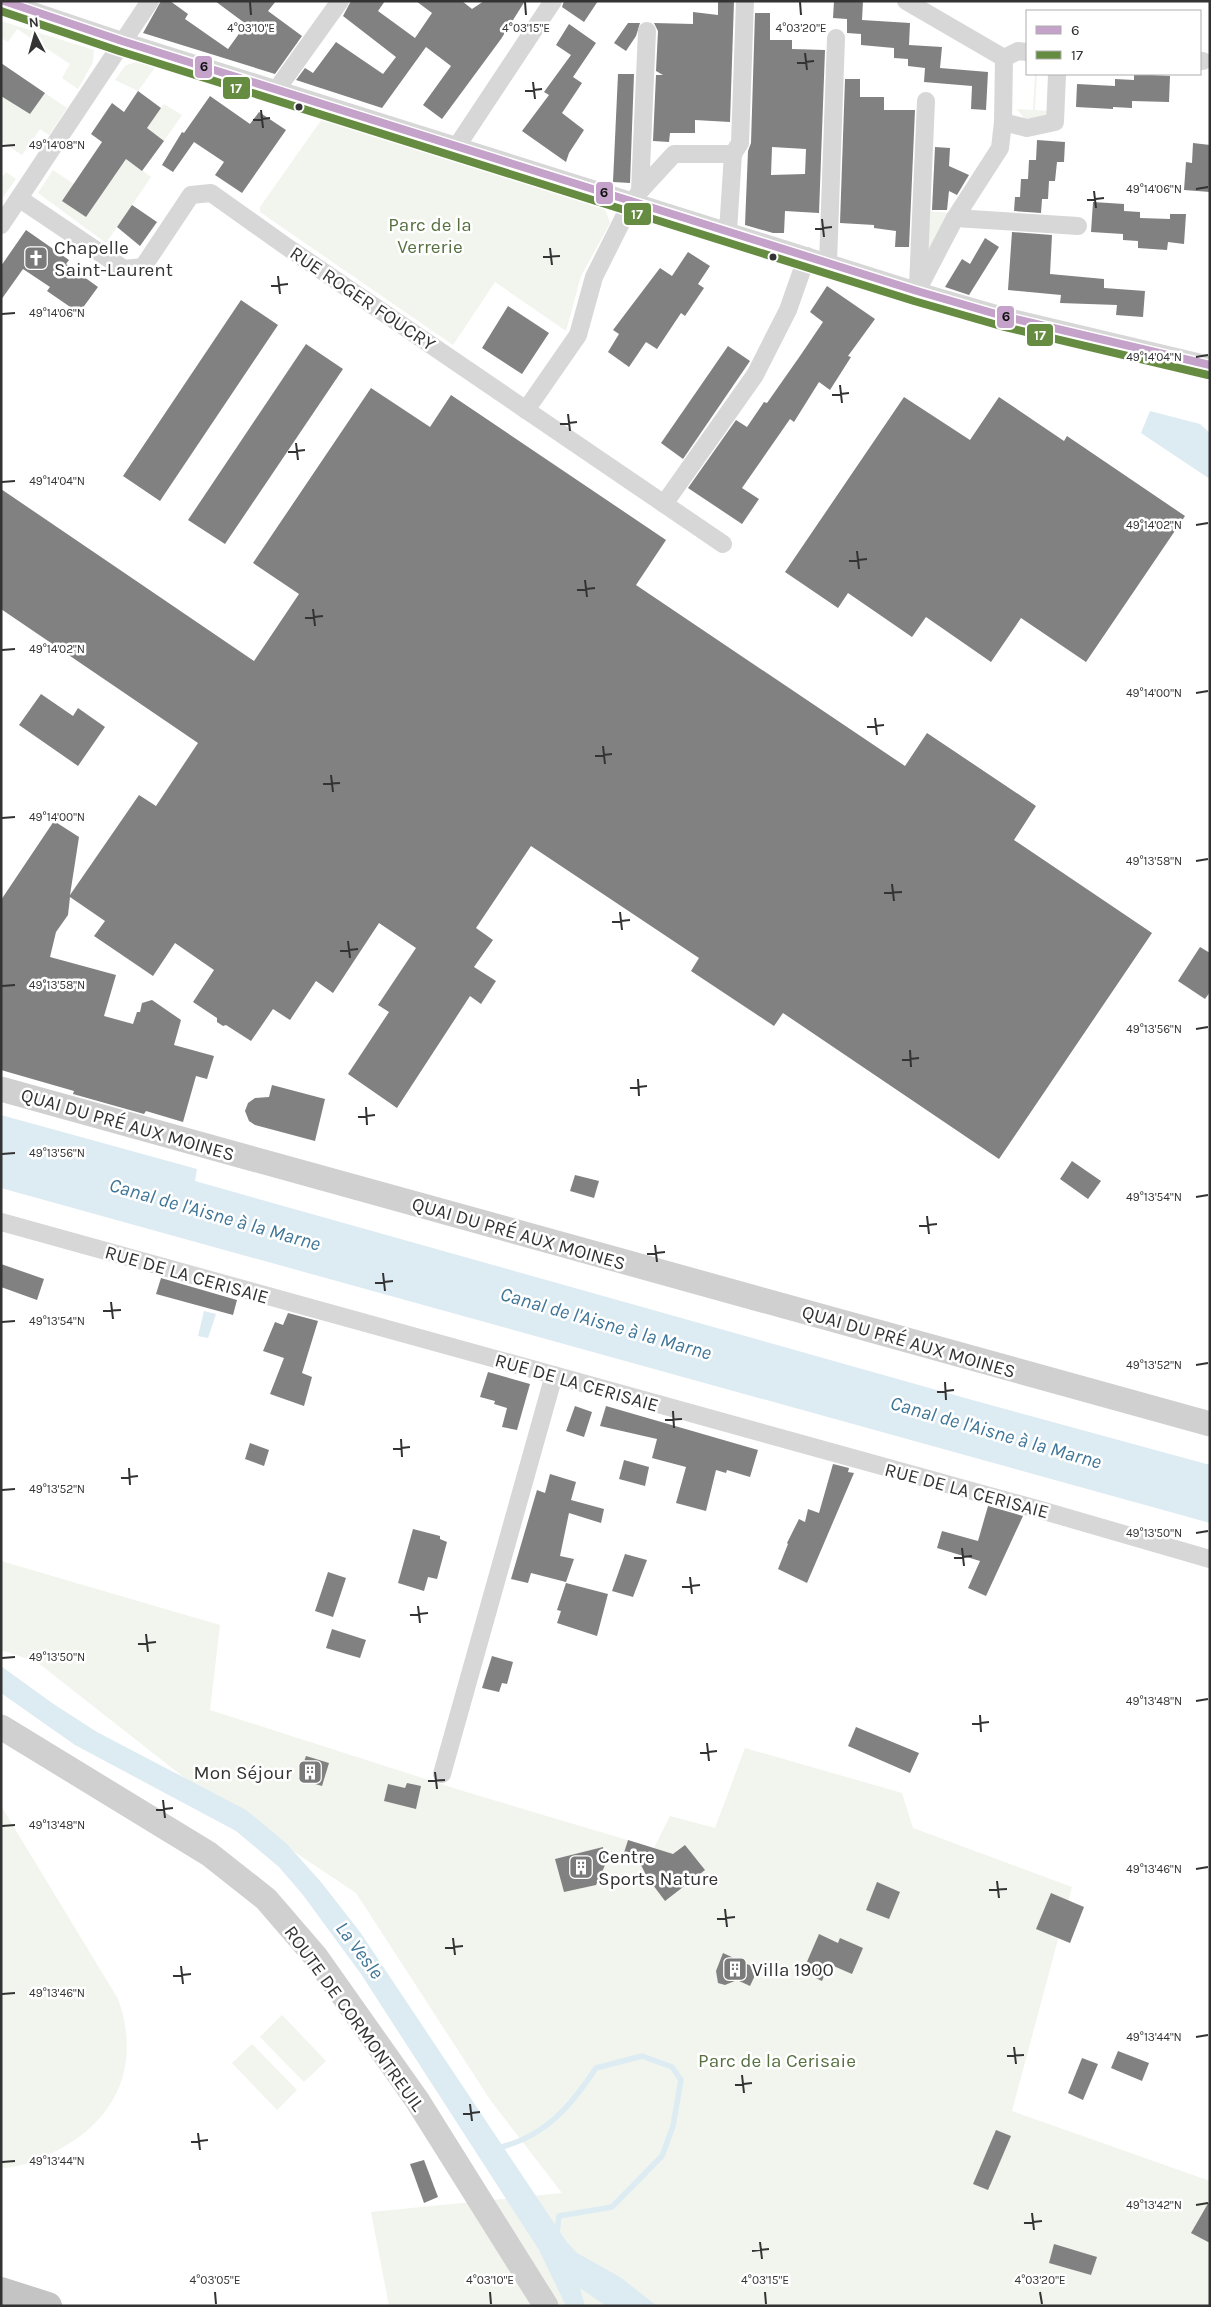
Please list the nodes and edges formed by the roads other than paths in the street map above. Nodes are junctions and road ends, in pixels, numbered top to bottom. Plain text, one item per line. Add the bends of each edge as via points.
1 (3, 1) edge
2 (150, 1) edge
3 (340, 1) edge
4 (553, 1) edge
5 (745, 1) edge
6 (906, 1) edge
7 (647, 30) dead end
8 (836, 38) dead end
9 (122, 41) junction
10 (1026, 52) edge
11 (1004, 58) junction
12 (1057, 75) edge
13 (277, 89) junction
14 (926, 101) dead end
15 (1004, 122) junction
16 (457, 146) junction
17 (734, 154) junction
18 (637, 196) junction
19 (20, 199) junction
20 (955, 218) junction
21 (1, 225) edge
22 (1078, 226) dead end
23 (728, 231) junction
24 (807, 256) junction
25 (828, 263) junction
26 (917, 292) junction
27 (1210, 364) edge
28 (526, 410) junction
29 (664, 504) junction
30 (723, 544) dead end
31 (1, 1089) edge
32 (1, 1222) edge
33 (554, 1375) junction
34 (1210, 1424) edge
35 (1210, 1559) edge
36 (1, 1727) edge
37 (442, 1774) dead end
38 (1, 2291) edge
39 (48, 2306) edge
40 (546, 2306) edge

1 - 9 street
2 - 9 street
3 - 13 street
4 - 16 street
5 - 17 street via 740,143
6 - 11 street
7 - 18 street
8 - 25 street
9 - 13 street
9 - 19 street
10 - 11 street via 1018,51
11 - 15 street
12 - 15 street via 1055,122 1027,128
13 - 16 street
14 - 26 street
15 - 20 street via 1000,148
16 - 18 street
17 - 18 street via 674,154
17 - 23 street
18 - 23 street
18 - 28 street via 594,276 578,335
19 - 21 street
19 - 28 street, RUE ROGER FOUCRY via 124,269 143,267 191,195 210,193
20 - 22 street
20 - 26 street
23 - 24 street
24 - 25 street
24 - 29 street via 788,310 755,374
25 - 26 street
26 - 27 street via 1003,316
28 - 29 street, RUE ROGER FOUCRY
29 - 30 street, RUE ROGER FOUCRY
31 - 34 street, QUAI DU PRÉ AUX MOINES
32 - 33 street, RUE DE LA CERISAIE
33 - 35 street, RUE DE LA CERISAIE
33 - 37 street
36 - 40 street, ROUTE DE CORMONTREUIL via 209,1854 266,1899 316,1957 417,2100
38 - 39 highway

